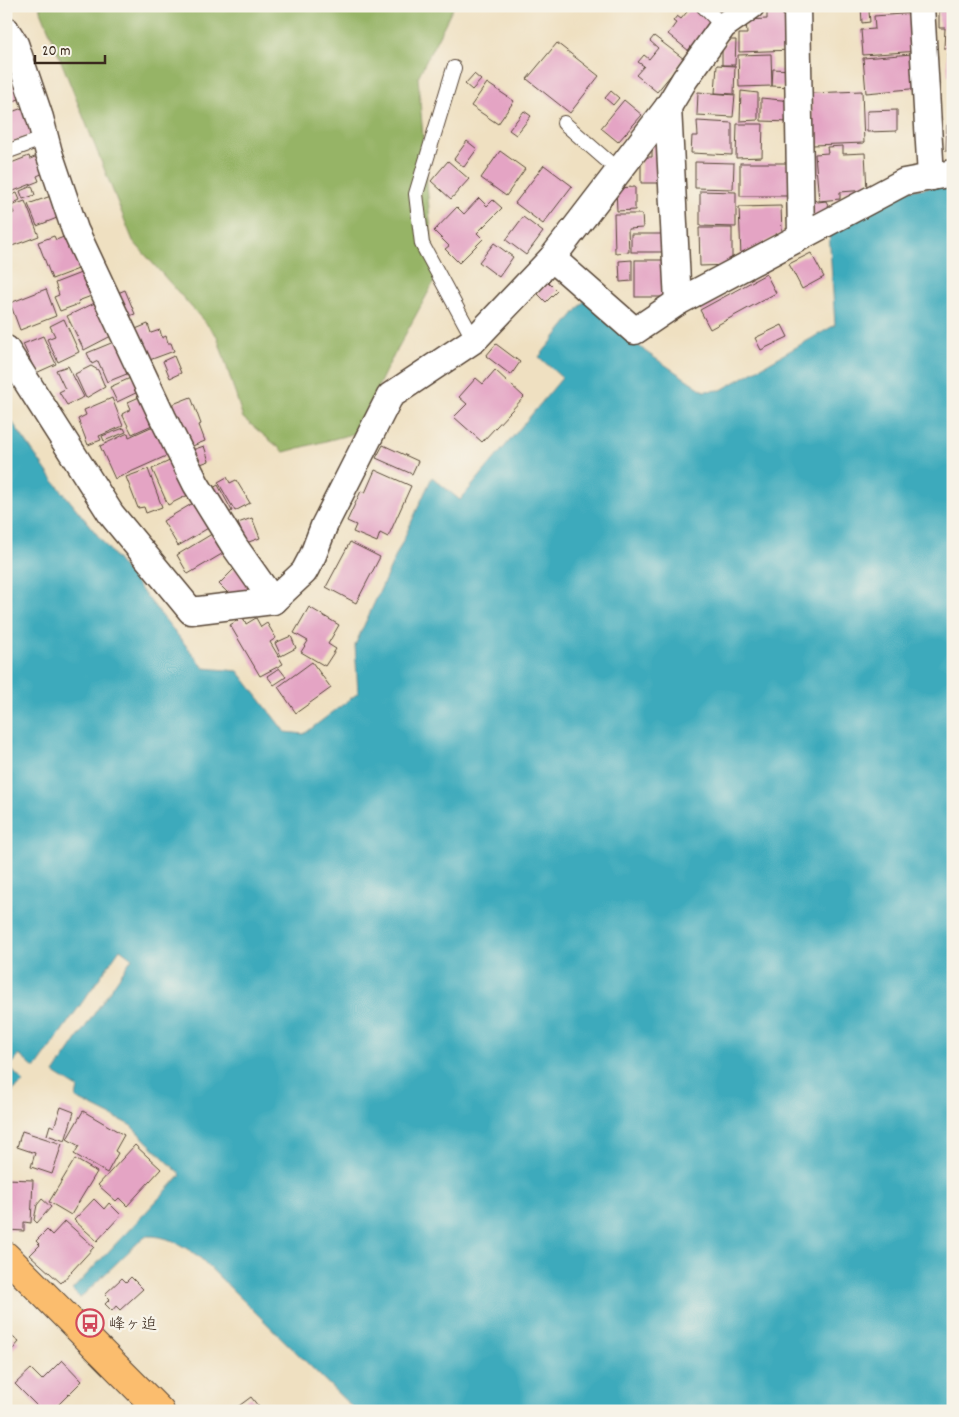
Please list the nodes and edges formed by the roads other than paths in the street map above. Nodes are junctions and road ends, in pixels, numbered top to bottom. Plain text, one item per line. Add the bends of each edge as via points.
1 (703, 6) edge
2 (751, 6) edge
3 (797, 6) edge
4 (921, 6) edge
5 (723, 26) junction
6 (6, 30) edge
7 (454, 68) dead end
8 (668, 107) junction
9 (564, 122) dead end
10 (45, 138) junction
11 (6, 152) edge
12 (619, 170) junction
13 (942, 175) edge
14 (801, 236) junction
15 (552, 258) junction
16 (678, 302) junction
17 (474, 340) junction
18 (6, 349) edge
19 (273, 601) junction
20 (6, 1256) edge
21 (160, 1411) edge

1 - 5 lane
2 - 5 street
3 - 14 street
4 - 13 street
5 - 8 street
6 - 10 street via 15,44
7 - 17 lane via 416,194 422,244
8 - 12 street
8 - 16 street
9 - 12 lane
10 - 11 lane
10 - 19 street via 76,230 163,418 196,484 235,548
12 - 15 street
13 - 14 street via 904,182
14 - 16 street
15 - 16 street via 635,331
15 - 17 street
17 - 19 street via 390,396 304,572
18 - 19 street via 112,514 192,612
20 - 21 highway

